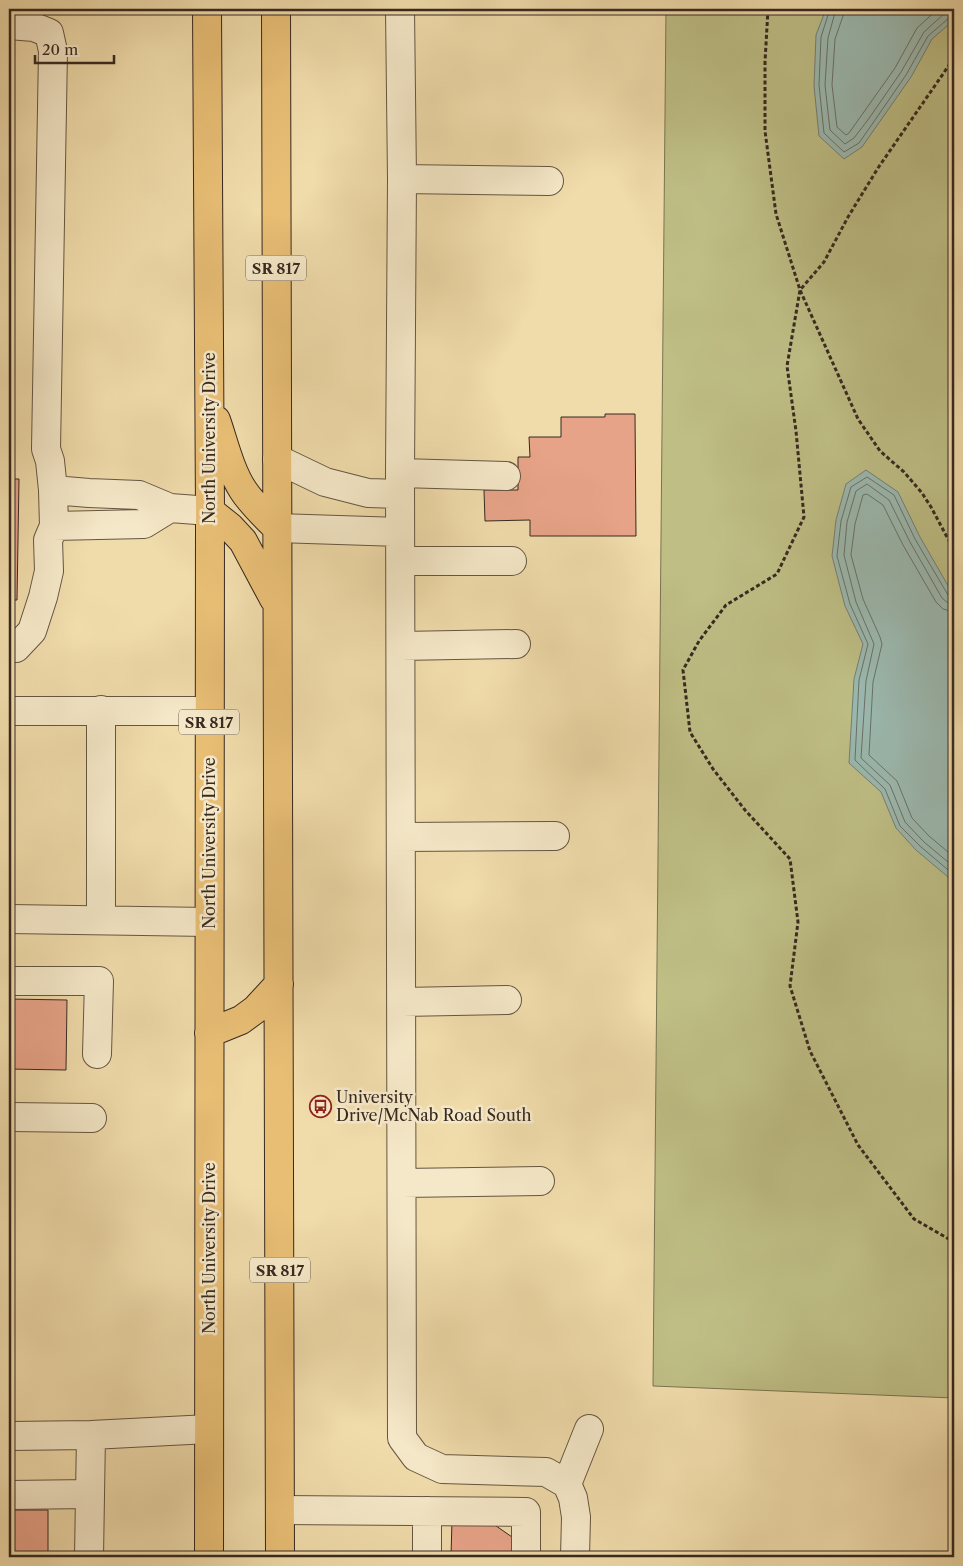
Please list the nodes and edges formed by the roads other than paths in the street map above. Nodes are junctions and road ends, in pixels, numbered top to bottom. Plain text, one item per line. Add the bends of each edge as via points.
1 (207, 9) edge
2 (276, 9) edge
3 (400, 9) edge
4 (9, 25) edge
5 (402, 179) junction
6 (549, 181) dead end
7 (209, 400) junction
8 (276, 459) junction
9 (506, 476) dead end
10 (400, 484) junction
11 (53, 490) junction
12 (170, 508) junction
13 (210, 512) junction
14 (54, 526) junction
15 (277, 528) junction
16 (400, 532) junction
17 (401, 561) junction
18 (512, 561) dead end
19 (277, 605) junction
20 (516, 644) dead end
21 (401, 646) junction
22 (9, 648) edge
23 (101, 710) junction
24 (9, 711) edge
25 (209, 711) junction
26 (555, 836) dead end
27 (401, 837) junction
28 (9, 919) edge
29 (101, 920) junction
30 (209, 922) junction
31 (9, 981) edge
32 (279, 984) junction
33 (506, 1000) dead end
34 (402, 1002) junction
35 (209, 1033) junction
36 (97, 1054) dead end
37 (9, 1117) edge
38 (92, 1118) dead end
39 (540, 1181) dead end
40 (402, 1183) junction
41 (209, 1429) junction
42 (589, 1429) dead end
43 (9, 1436) edge
44 (91, 1436) junction
45 (567, 1484) junction
46 (90, 1494) junction
47 (9, 1495) edge
48 (280, 1510) junction
49 (427, 1511) junction
50 (88, 1557) edge
51 (209, 1557) edge
52 (280, 1557) edge
53 (427, 1557) edge
54 (526, 1557) edge
55 (575, 1557) edge

1 - 7 main road, North University Drive / SR 817
2 - 8 main road, SR 817
3 - 5 lane
4 - 11 lane via 49,33 53,51 46,449
5 - 6 lane
5 - 10 lane
7 - 13 main road, North University Drive / SR 817
7 - 15 main road via 242,488
8 - 10 lane via 325,482 368,493
8 - 15 main road, SR 817
9 - 10 lane
10 - 16 lane
11 - 12 lane via 140,494
11 - 14 lane
12 - 13 lane
12 - 14 lane via 144,524
13 - 19 main road via 243,541
13 - 25 main road, North University Drive / SR 817
14 - 22 lane via 48,540 49,571 32,631 16,648
15 - 16 lane
15 - 19 main road, SR 817
16 - 17 lane
17 - 18 lane
17 - 21 lane
19 - 32 main road, SR 817
20 - 21 lane
21 - 27 lane
23 - 24 lane
23 - 25 lane
23 - 29 lane
25 - 30 main road, North University Drive / SR 817
26 - 27 lane
27 - 34 lane
28 - 29 lane
29 - 30 lane
30 - 35 main road, North University Drive / SR 817
31 - 36 lane via 99,981
32 - 35 main road via 241,1020
32 - 48 main road, SR 817
33 - 34 lane
34 - 40 lane
35 - 41 main road, North University Drive / SR 817
37 - 38 lane
39 - 40 lane
40 - 45 lane via 402,1438 416,1457 442,1469 546,1472
41 - 44 lane
41 - 51 main road, North University Drive / SR 817
42 - 45 lane
43 - 44 lane
44 - 46 lane
45 - 55 lane via 576,1517
46 - 47 lane
46 - 50 lane
48 - 49 lane
48 - 52 main road, SR 817
49 - 53 lane
49 - 54 lane via 526,1512

